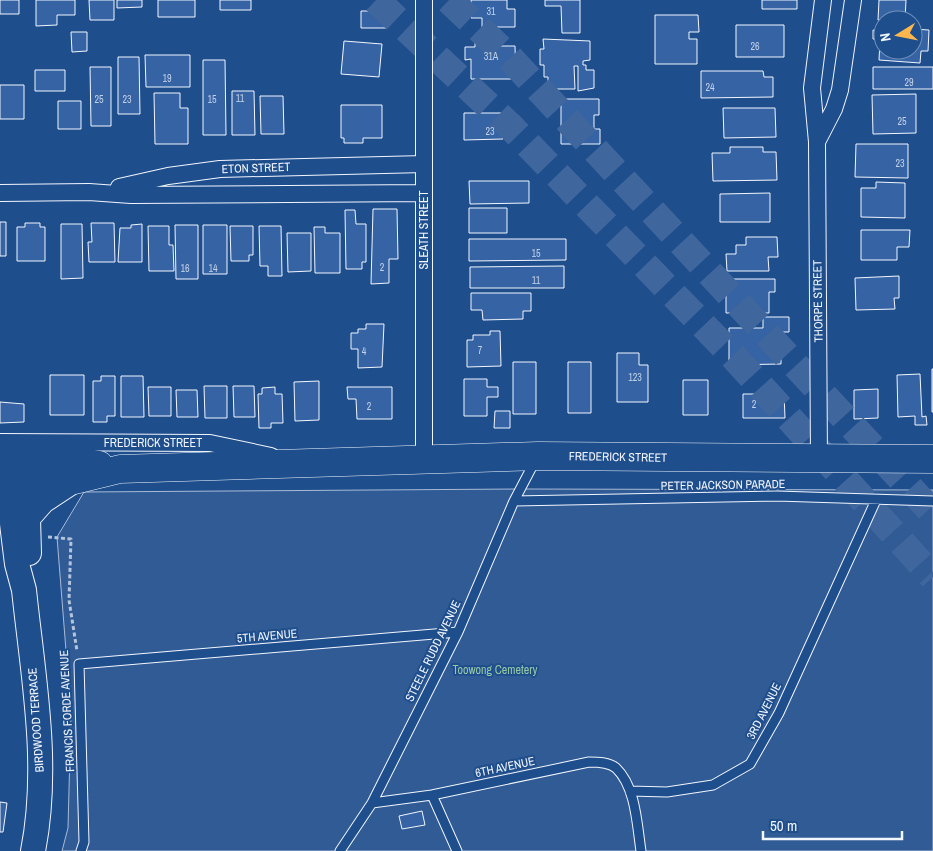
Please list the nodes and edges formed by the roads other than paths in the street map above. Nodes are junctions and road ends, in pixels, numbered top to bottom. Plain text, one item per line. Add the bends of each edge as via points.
1 (424, 0) edge
2 (823, 0) edge
3 (853, 0) edge
4 (817, 142) junction
5 (424, 164) junction
6 (90, 192) junction
7 (0, 193) edge
8 (424, 194) junction
9 (538, 456) junction
10 (933, 458) edge
11 (424, 460) junction
12 (820, 460) junction
13 (304, 464) junction
14 (8, 467) edge
15 (120, 469) junction
16 (75, 480) junction
17 (876, 500) junction
18 (514, 501) junction
19 (933, 501) edge
20 (28, 518) junction
21 (24, 590) junction
22 (458, 632) junction
23 (79, 664) joint
24 (630, 791) junction
25 (432, 795) junction
26 (372, 803) junction
27 (33, 851) edge
28 (81, 851) edge
29 (340, 851) edge
30 (457, 851) edge
31 (641, 851) edge

1 - 5 street, SLEATH STREET
2 - 4 street, THORPE STREET via 812,88
3 - 4 street, THORPE STREET via 840,90
4 - 12 street, THORPE STREET
5 - 6 street, ETON STREET via 220,169 177,174
5 - 8 street, SLEATH STREET
6 - 7 street, ETON STREET
6 - 8 street, ETON STREET via 131,195
8 - 11 street, SLEATH STREET
9 - 11 highway, FREDERICK STREET
9 - 12 highway, FREDERICK STREET
9 - 18 lane, STEELE RUDD AVENUE
10 - 12 highway, FREDERICK STREET
11 - 13 highway, FREDERICK STREET
13 - 14 street, FREDERICK STREET via 210,443
13 - 15 highway, FREDERICK STREET
14 - 15 highway, FREDERICK STREET via 82,462
14 - 16 highway, FREDERICK STREET
14 - 20 main road, BIRDWOOD TERRACE
14 - 21 main road, BIRDWOOD TERRACE via 17,564
15 - 16 highway, FREDERICK STREET
16 - 20 main road via 43,500
17 - 18 lane, PETER JACKSON PARADE via 777,496
17 - 19 lane, PETER JACKSON PARADE
17 - 24 lane, 3RD AVENUE via 779,713 750,764 713,785 667,792
18 - 22 lane, STEELE RUDD AVENUE
20 - 21 main road, BIRDWOOD TERRACE via 30,564
21 - 27 main road, BIRDWOOD TERRACE via 41,762 39,820
22 - 23 lane, 5TH AVENUE
22 - 26 lane, STEELE RUDD AVENUE
23 - 28 lane, FRANCIS FORDE AVENUE via 84,842
24 - 25 lane, 6TH AVENUE via 615,768 589,762
24 - 31 lane
25 - 26 lane, 6TH AVENUE
25 - 30 lane
26 - 29 lane, STEELE RUDD AVENUE

